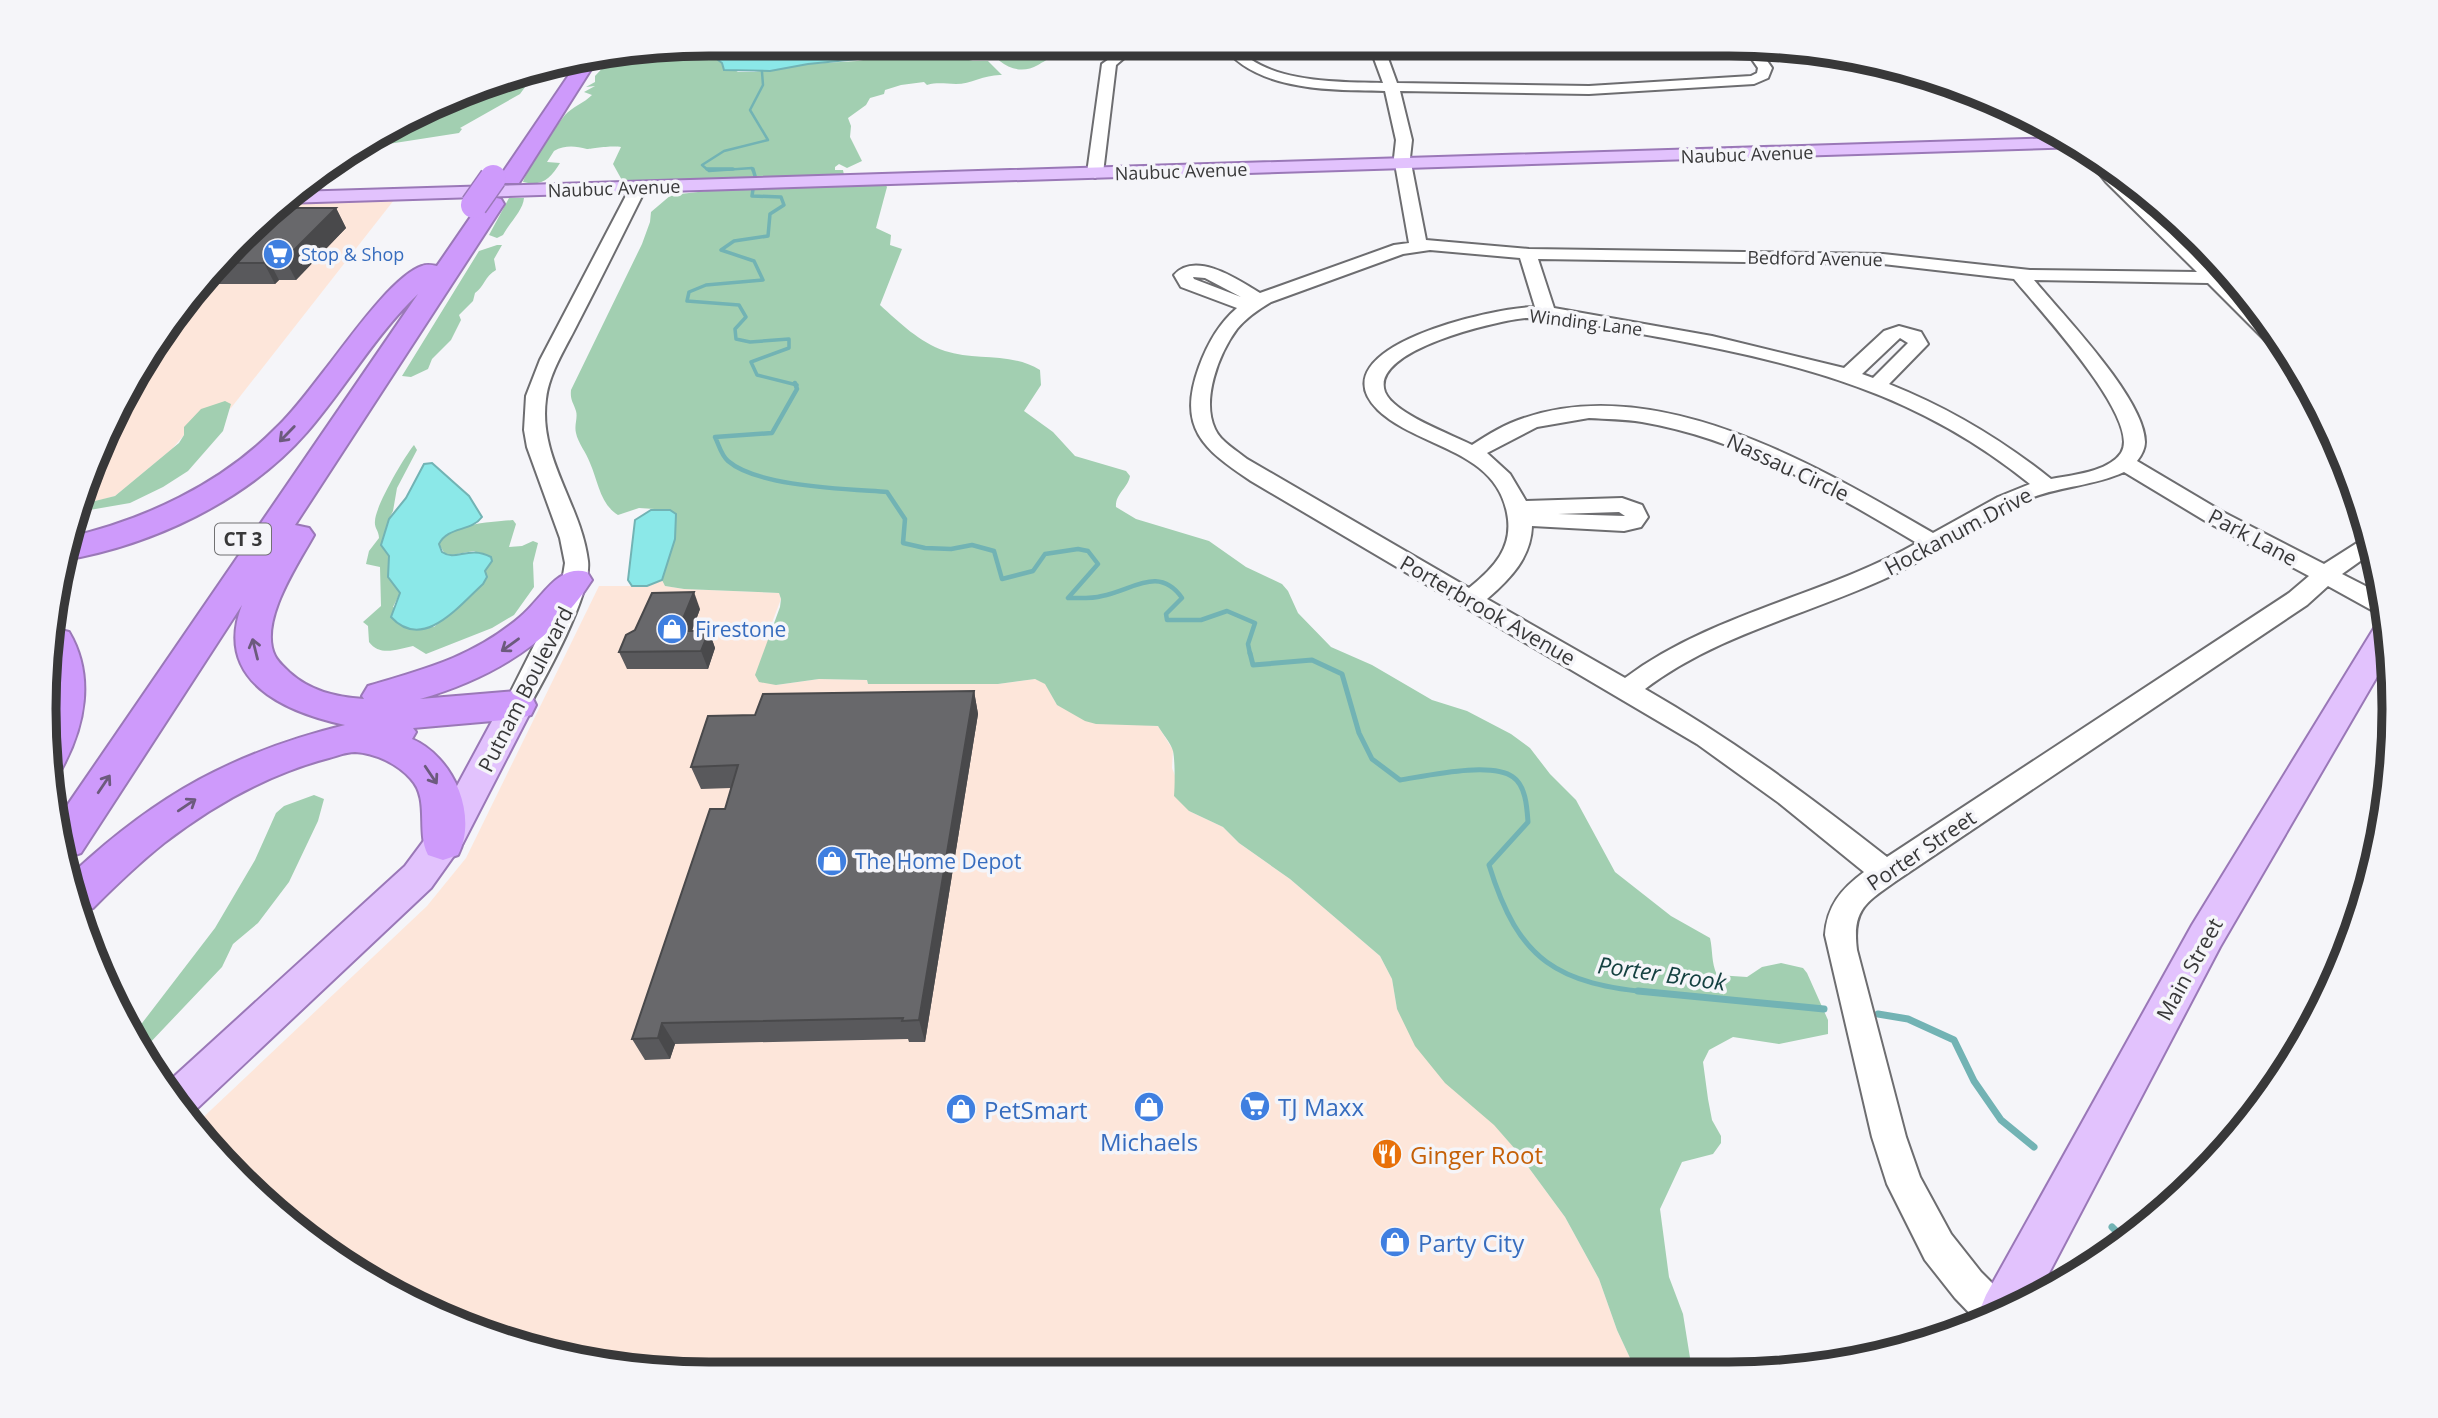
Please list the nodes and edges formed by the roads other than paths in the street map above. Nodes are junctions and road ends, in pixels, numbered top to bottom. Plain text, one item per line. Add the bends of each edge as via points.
1 (1119, 56) edge
2 (1238, 56) edge
3 (1382, 56) edge
4 (1757, 57) edge
5 (582, 69) edge
6 (567, 72) edge
7 (1392, 88) junction
8 (1404, 140) joint
9 (2057, 144) edge
10 (1411, 164) junction
11 (1095, 173) junction
12 (2117, 184) edge
13 (638, 188) junction
14 (492, 191) junction
15 (303, 198) edge
16 (1418, 246) junction
17 (1527, 254) junction
18 (428, 272) junction
19 (2020, 275) junction
20 (2212, 278) junction
21 (1547, 314) junction
22 (2250, 315) edge
23 (1849, 375) junction
24 (1877, 385) junction
25 (366, 393) junction
26 (1473, 453) junction
27 (2124, 463) junction
28 (2046, 486) junction
29 (1934, 543) junction
30 (77, 546) edge
31 (2362, 549) edge
32 (2326, 575) junction
33 (575, 580) junction
34 (1471, 600) junction
35 (2372, 600) edge
36 (2379, 647) edge
37 (59, 649) edge
38 (1626, 690) junction
39 (299, 698) junction
40 (512, 715) junction
41 (57, 734) edge
42 (350, 738) junction
43 (63, 799) edge
44 (69, 836) edge
45 (443, 843) junction
46 (1886, 873) junction
47 (82, 891) edge
48 (183, 1096) edge
49 (2010, 1298) edge
50 (1990, 1307) edge

1 - 11 street via 1109,64
2 - 7 street via 1300,81 1332,87
3 - 7 street
4 - 7 street via 1766,70 1746,82 1597,90
5 - 14 highway, CT 3
6 - 14 highway, CT 3
7 - 8 street
8 - 10 street
9 - 10 main road, Naubuc Avenue
10 - 11 main road, Naubuc Avenue
10 - 16 street
11 - 13 main road, Naubuc Avenue
12 - 20 street
13 - 15 main road, Naubuc Avenue
13 - 33 street, Putnam Boulevard via 536,396 534,430 575,550
14 - 18 highway, CT 3
14 - 25 highway, CT 3
16 - 17 street, Bedford Avenue
16 - 34 street, Porterbrook Avenue via 1255,304 1224,331 1199,392 1200,417 1212,440 1232,459
17 - 19 street, Bedford Avenue via 1883,259
17 - 21 street
18 -> 30 highway via 394,303 292,429 256,462 171,514 126,533
18 - 43 highway, CT 3
19 - 20 street, Bedford Avenue
19 - 27 street via 2126,411 2135,444
20 - 22 street
21 - 23 street, Winding Lane via 1758,349
21 - 26 street, Winding Lane via 1512,314 1473,322 1400,351 1376,373 1374,391 1384,406
23 - 24 street, Winding Lane
23 - 24 street via 1891,335 1914,336 1918,344
24 - 28 street, Winding Lane via 1975,434
39 -> 25 highway via 277,685 261,666 254,651 254,630 276,575 364,414
44 -> 25 highway, CT 3
26 - 29 street, Nassau Circle via 1518,428 1560,416 1599,413 1661,421 1727,438 1785,461
26 - 34 street, Winding Lane via 1500,478 1520,513 1520,540 1512,559
27 - 28 street, Hockanum Drive via 2103,474
27 - 32 street, Park Lane
28 - 29 street, Hockanum Drive via 2005,502
29 - 38 street, Hockanum Drive via 1846,587 1685,649
31 - 32 street, Porter Street
32 - 35 street, Park Lane
32 - 46 street, Porter Street via 2257,628
33 -> 39 highway via 519,639 457,675 371,698
33 - 40 street, Putnam Boulevard via 564,612
34 - 38 street, Porterbrook Avenue
36 - 49 main road, Main Street via 2206,936
37 - 41 highway via 65,665 66,699
38 - 46 street, Porterbrook Avenue via 1747,765
39 - 40 highway via 328,709 365,714
40 - 42 highway
40 - 45 main road, Putnam Boulevard
42 -> 45 highway via 396,748 425,765 442,797
47 -> 42 highway via 141,838 221,783 298,750
45 - 48 main road, Putnam Boulevard via 396,900
46 - 50 street, Porter Street via 1849,900 1839,923 1842,950 1905,1184 1952,1267

